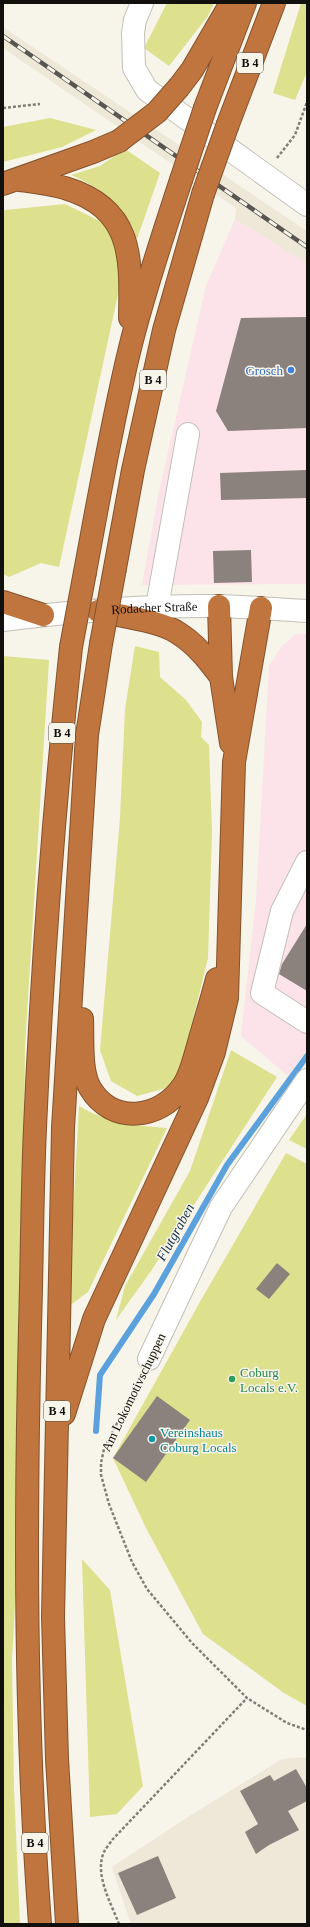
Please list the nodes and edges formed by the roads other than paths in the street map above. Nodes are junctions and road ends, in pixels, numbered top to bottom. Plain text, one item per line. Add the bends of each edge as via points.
1 (142, 3) edge
2 (231, 3) edge
3 (246, 3) edge
4 (274, 3) edge
5 (11, 182) edge
6 (307, 205) edge
7 (130, 348) junction
8 (188, 434) dead end
9 (3, 602) edge
10 (219, 606) junction
11 (157, 607) junction
12 (261, 608) junction
13 (98, 611) junction
14 (307, 611) edge
15 (43, 615) junction
16 (3, 620) edge
17 (221, 677) junction
18 (234, 762) junction
19 (307, 862) edge
20 (78, 898) junction
21 (229, 940) junction
22 (307, 1022) edge
23 (307, 1080) edge
24 (149, 1359) road end
25 (56, 1438) junction
26 (39, 1924) edge
27 (67, 1924) edge

1 - 6 street via 133,33 134,68 148,90
2 - 5 highway, bridge via 192,70 157,112 119,141
3 - 7 highway, B 4, bridge via 205,108 152,267
4 - 20 highway, B 4, bridge via 203,194 164,330 133,470 87,735
5 - 7 highway via 64,188 86,196 104,209 117,223 126,240 130,276
7 - 26 highway, B 4, bridge via 71,647 57,782 35,1129 26,1616 30,1762
8 - 11 street
9 - 15 highway
10 - 11 street, Rodacher Straße
10 - 12 street, Rodacher Straße
10 - 17 highway
11 - 13 street, Rodacher Straße
12 - 14 street, Rodacher Straße
12 - 18 highway
13 - 15 street, Rodacher Straße
13 - 17 highway via 178,632 206,657
15 - 16 street, Rodacher Straße
17 - 18 highway
18 - 21 highway
19 - 22 street via 282,911 262,993
20 - 21 highway via 84,1072 90,1087 102,1103 112,1109 131,1114 152,1112 163,1107 183,1086 193,1062
20 - 25 highway, B 4 via 63,1128
21 - 25 highway via 227,998 211,1058 197,1098 94,1319
23 - 24 street, Am Lokomotivschuppen via 221,1207
25 - 27 highway, B 4 via 53,1617 57,1759

